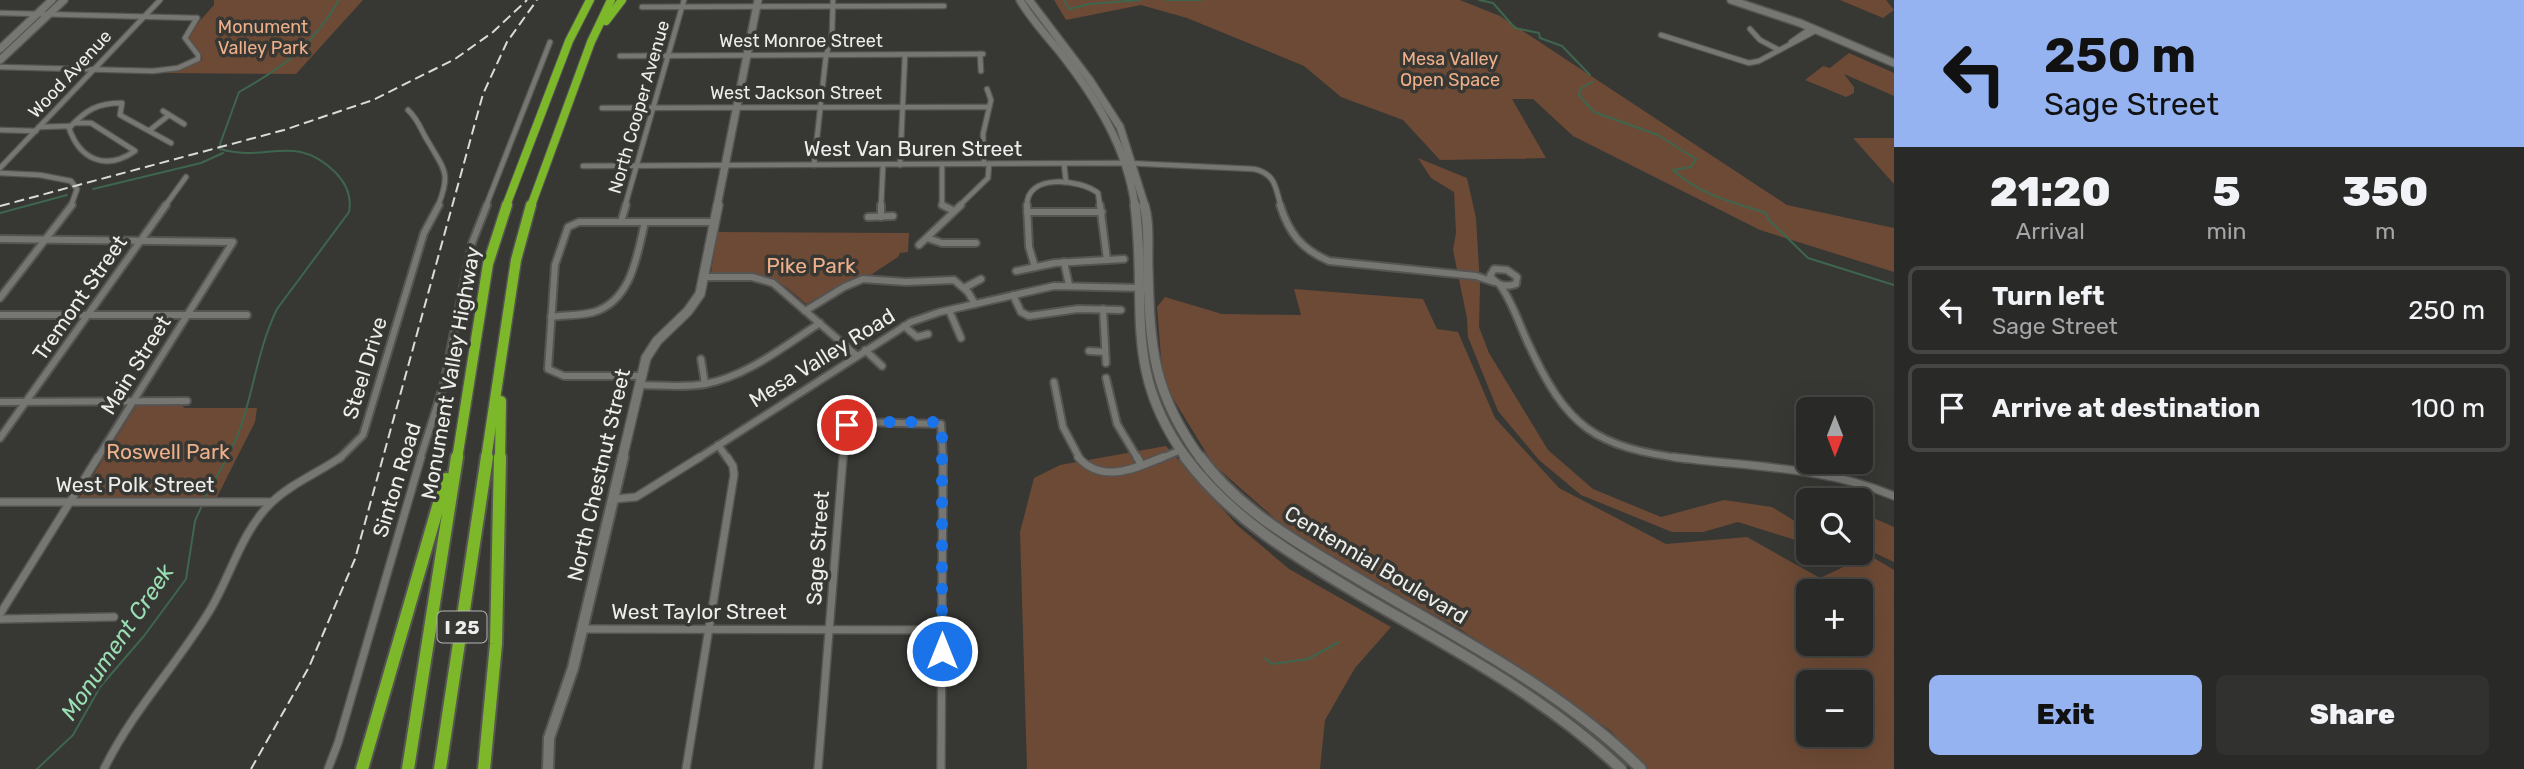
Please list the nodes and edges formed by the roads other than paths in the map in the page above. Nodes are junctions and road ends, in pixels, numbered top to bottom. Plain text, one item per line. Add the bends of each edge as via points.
1 (52, 0) edge
2 (64, 0) edge
3 (160, 0) edge
4 (583, 0) edge
5 (590, 0) edge
6 (611, 0) edge
7 (622, 0) edge
8 (684, 0) edge
9 (1020, 0) edge
10 (1029, 0) edge
11 (1731, 0) edge
12 (758, 3) edge
13 (832, 3) edge
14 (944, 6) dead end
15 (642, 7) dead end
16 (682, 8) junction
17 (0, 13) edge
18 (37, 14) junction
19 (49, 14) junction
20 (144, 16) junction
21 (1750, 29) dead end
22 (1814, 29) junction
23 (1661, 35) dead end
24 (569, 41) junction
25 (550, 42) dead end
26 (0, 49) edge
27 (1779, 50) junction
28 (905, 55) junction
29 (620, 56) dead end
30 (667, 56) junction
31 (747, 56) junction
32 (826, 56) junction
33 (585, 57) junction
34 (0, 61) edge
35 (1894, 62) edge
36 (0, 67) edge
37 (93, 70) junction
38 (981, 71) dead end
39 (987, 89) dead end
40 (736, 107) junction
41 (820, 107) junction
42 (903, 107) junction
43 (989, 107) junction
44 (602, 108) dead end
45 (653, 108) junction
46 (408, 110) dead end
47 (163, 111) dead end
48 (169, 115) junction
49 (184, 124) dead end
50 (73, 125) junction
51 (39, 127) junction
52 (0, 130) edge
53 (150, 130) junction
54 (171, 144) dead end
55 (1130, 163) junction
56 (900, 164) junction
57 (942, 164) junction
58 (986, 164) junction
59 (1064, 164) junction
60 (814, 165) junction
61 (883, 165) junction
62 (583, 166) dead end
63 (637, 166) junction
64 (724, 166) junction
65 (0, 171) edge
66 (186, 177) dead end
67 (1066, 182) junction
68 (954, 211) junction
69 (1027, 212) junction
70 (1102, 212) junction
71 (881, 216) junction
72 (893, 216) dead end
73 (869, 217) dead end
74 (621, 222) junction
75 (645, 222) junction
76 (714, 222) junction
77 (927, 238) junction
78 (0, 239) edge
79 (47, 239) junction
80 (141, 239) junction
81 (976, 243) dead end
82 (919, 245) dead end
83 (1124, 259) dead end
84 (1107, 260) junction
85 (1064, 262) junction
86 (1035, 267) junction
87 (1016, 271) dead end
88 (1490, 272) junction
89 (1476, 275) junction
90 (704, 277) junction
91 (981, 279) dead end
92 (1497, 284) junction
93 (1069, 285) junction
94 (1512, 286) junction
95 (966, 287) junction
96 (1144, 288) junction
97 (1013, 296) junction
98 (0, 298) edge
99 (1510, 298) junction
100 (975, 304) junction
101 (1103, 309) junction
102 (949, 310) junction
103 (1121, 310) dead end
104 (805, 311) junction
105 (0, 315) edge
106 (88, 315) junction
107 (189, 315) junction
108 (247, 315) dead end
109 (551, 317) junction
110 (820, 323) junction
111 (904, 326) junction
112 (928, 334) dead end
113 (961, 338) dead end
114 (865, 350) junction
115 (1089, 352) dead end
116 (1105, 352) junction
117 (856, 355) junction
118 (701, 359) dead end
119 (1105, 363) dead end
120 (501, 366) junction
121 (881, 366) dead end
122 (1106, 378) dead end
123 (640, 380) junction
124 (1054, 382) dead end
125 (705, 384) junction
126 (187, 401) dead end
127 (0, 402) edge
128 (26, 402) junction
129 (134, 402) junction
130 (0, 438) edge
131 (458, 439) junction
132 (718, 446) junction
133 (1181, 450) junction
134 (1142, 464) junction
135 (1894, 496) edge
136 (615, 499) junction
137 (0, 502) edge
138 (70, 502) junction
139 (271, 502) junction
140 (1348, 582) junction
141 (0, 614) edge
142 (114, 617) dead end
143 (0, 619) edge
144 (582, 629) junction
145 (709, 629) junction
146 (830, 629) junction
147 (942, 630) junction
148 (104, 769) edge
149 (328, 769) edge
150 (362, 769) edge
151 (408, 769) edge
152 (440, 769) edge
153 (484, 769) edge
154 (548, 769) edge
155 (686, 769) edge
156 (818, 769) edge
157 (941, 769) edge
158 (1621, 769) edge
159 (1641, 769) edge

1 - 18 main road
2 - 19 main road
3 - 20 street, Wood Avenue
4 - 24 highway
5 - 24 highway, Monument Valley Highway / I 25
6 - 33 highway, I 25
7 - 33 highway
8 - 16 street, North Cooper Avenue
9 - 55 main road, Centennial Boulevard via 1081,81
10 - 55 main road, Centennial Boulevard via 1104,101 1120,127
11 - 22 main road
12 - 13 street
12 - 16 street
12 - 31 main road, North Chestnut Street
13 - 14 street
13 - 32 street
15 - 16 street
16 - 30 street, North Cooper Avenue
17 - 18 street
18 - 19 street
18 - 26 main road
19 - 20 street
19 - 34 main road
20 - 37 street, Wood Avenue
20 - 37 street via 197,18 185,38 198,60 160,71
21 - 27 street
22 - 27 street
22 - 35 main road
23 - 27 street via 1745,63
24 - 131 highway, Monument Valley Highway / I 25 via 495,236
25 - 149 street, Sinton Road via 472,243 443,387
28 - 32 street, West Monroe Street
28 - 38 street, West Monroe Street via 981,54
28 - 42 street
29 - 30 street, West Monroe Street
30 - 31 street, West Monroe Street
30 - 45 street, North Cooper Avenue
31 - 32 street, West Monroe Street
31 - 40 main road, North Chestnut Street
32 - 41 street
33 - 120 highway, I 25 via 523,231
36 - 37 street
37 - 51 street, Wood Avenue
39 - 43 street
40 - 41 street, West Jackson Street
40 - 45 street, West Jackson Street
40 - 64 main road, North Chestnut Street
41 - 42 street, West Jackson Street
41 - 60 street
42 - 43 street, West Jackson Street
42 - 56 street
43 - 58 street via 983,134
44 - 45 street, West Jackson Street
45 - 63 street, North Cooper Avenue
46 - 139 street, Steel Drive via 421,121 427,142 441,159 443,188 438,209 424,233 363,435 345,454
47 - 48 street
48 - 49 street
48 - 53 street
50 - 50 street via 69,131 89,159 110,160 135,151 91,123
50 - 51 street
50 - 53 street via 94,104 122,103 120,115
51 - 52 street
51 - 65 street, Wood Avenue
53 - 54 street
55 - 59 street, West Van Buren Street
55 - 89 street, West Van Buren Street via 1266,172 1294,241 1302,248 1329,261
55 - 96 main road, Centennial Boulevard via 1146,211
56 - 57 street, West Van Buren Street
56 - 61 street, West Van Buren Street
57 - 58 street, West Van Buren Street
57 - 68 street via 942,205
58 - 59 street, West Van Buren Street
58 - 68 street via 988,178
59 - 67 street
60 - 61 street, West Van Buren Street
60 - 64 street, West Van Buren Street
61 - 71 street
62 - 63 street, West Van Buren Street
63 - 64 street, West Van Buren Street
63 - 74 street, North Cooper Avenue
64 - 76 main road, North Chestnut Street
65 - 79 street via 71,181 77,189 75,201
66 - 80 street, Tremont Street
67 - 69 street via 1036,188 1027,200
67 - 70 street via 1093,187 1100,196
68 - 77 street
69 - 70 street
69 - 86 street
70 - 84 street
71 - 72 street
71 - 73 street
74 - 75 street
74 - 109 street via 570,225 555,265
75 - 76 street
75 - 109 street via 629,281 620,294 595,312
76 - 90 main road, North Chestnut Street
77 - 81 street
77 - 82 street
78 - 79 street
79 - 80 street
79 - 98 street
80 - 106 street, Tremont Street
80 - 107 street, Main Street via 233,242
83 - 84 street
84 - 85 street
85 - 86 street
85 - 93 street
86 - 87 street
88 - 89 street
88 - 92 street
88 - 94 street via 1501,268 1512,272 1517,280
89 - 92 street
90 - 104 street via 765,280
90 - 123 main road, North Chestnut Street via 694,307 649,351
91 - 95 street
92 - 94 street
92 - 99 street
93 - 96 street, Mesa Valley Road
93 - 97 street, Mesa Valley Road
94 - 99 street
95 - 100 street
95 - 104 street via 944,278 911,282 869,278
96 - 133 main road, Centennial Boulevard via 1142,359 1149,390
96 - 140 main road, Centennial Boulevard via 1161,388 1188,441 1207,467 1250,508
97 - 100 street, Mesa Valley Road
97 - 101 street via 1021,312 1029,316
99 - 135 street via 1528,344 1569,415 1596,438 1629,449 1861,482
100 - 102 street, Mesa Valley Road
101 - 103 street
101 - 116 street
102 - 111 street, Mesa Valley Road
102 - 113 street
104 - 110 street
105 - 106 street
106 - 107 street
106 - 128 street, Tremont Street
107 - 108 street
107 - 129 street, Main Street
109 - 123 street via 547,362 551,372
110 - 117 street
110 - 125 street via 737,373
111 - 112 street via 917,337
111 - 114 street, Mesa Valley Road
114 - 117 street, Mesa Valley Road
114 - 121 street
115 - 116 street
116 - 119 street
117 - 132 street, Mesa Valley Road
118 - 125 street
120 - 152 highway, I 25
120 - 153 highway via 496,644
122 - 134 street via 1117,424
123 - 125 street
123 - 136 main road, North Chestnut Street
124 - 134 street via 1072,450 1082,464 1104,474
126 - 129 street
127 - 128 street
128 - 129 street
128 - 130 street, Tremont Street
129 - 138 street, Main Street
131 - 150 highway
131 - 151 highway, Monument Valley Highway / I 25
132 - 136 street, Mesa Valley Road via 646,492
132 - 145 street via 734,470
133 - 134 street
133 - 140 main road, Centennial Boulevard via 1197,472 1266,538 1295,559
136 - 144 main road, North Chestnut Street
137 - 138 street, West Polk Street
138 - 139 street, West Polk Street
138 - 141 street, Main Street
139 - 148 street, Steel Drive via 248,535 210,610 136,709
140 - 158 main road, Centennial Boulevard via 1528,697 1583,735
140 - 159 main road, Centennial Boulevard via 1508,666 1618,745
142 - 143 street
144 - 145 street, West Taylor Street
144 - 154 main road, North Chestnut Street via 549,738
145 - 146 street, West Taylor Street
145 - 155 street
146 - 147 street, West Taylor Street
146 - 147 street, Sage Street via 847,425 933,422 943,429
146 - 156 street, Sage Street
147 - 157 street

